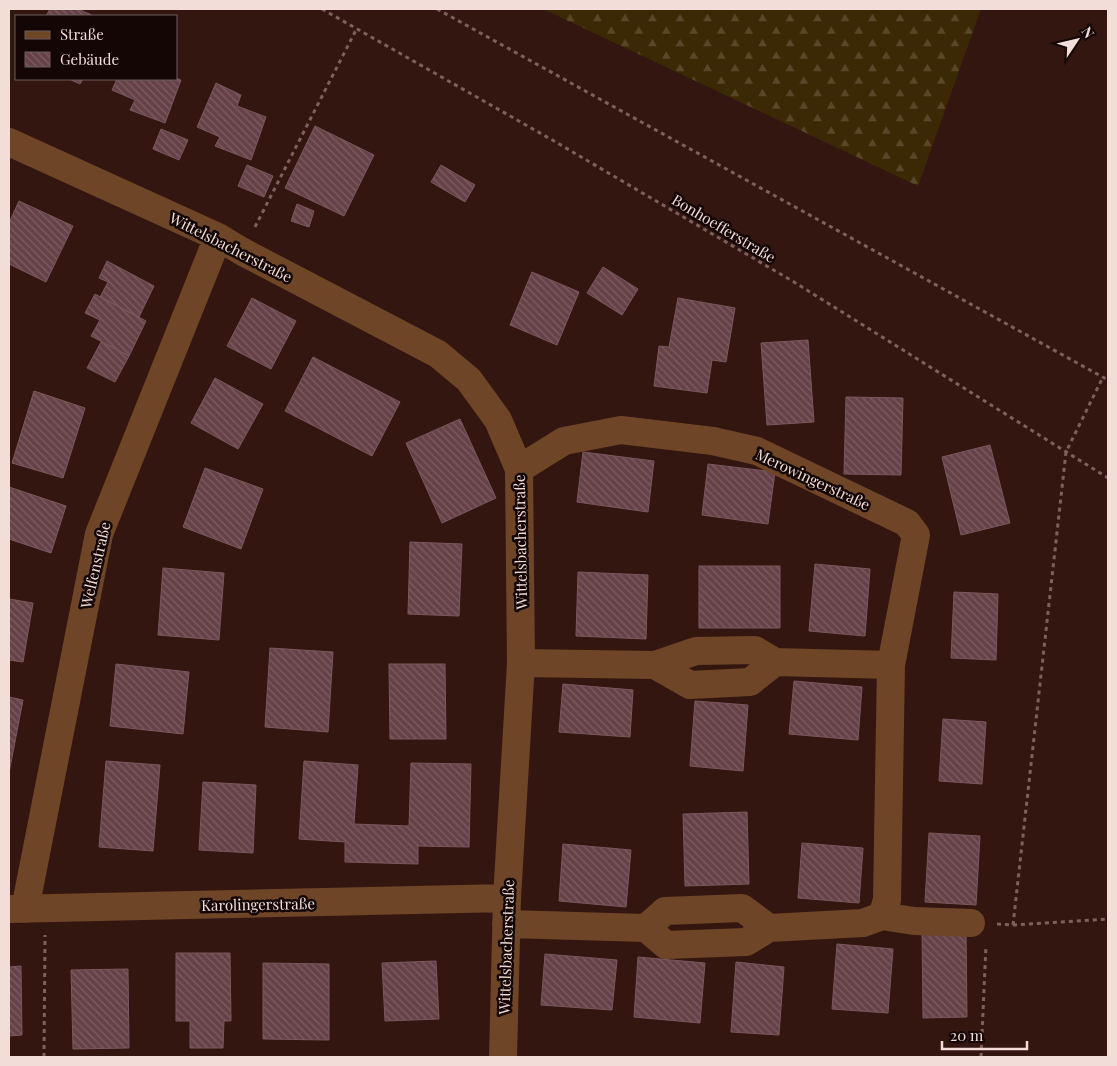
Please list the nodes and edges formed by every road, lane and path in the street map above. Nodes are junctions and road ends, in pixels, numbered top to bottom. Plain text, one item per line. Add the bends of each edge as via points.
1 (322, 9) edge
2 (437, 9) edge
3 (357, 28) junction
4 (9, 142) edge
5 (218, 237) junction
6 (243, 252) junction
7 (1103, 377) junction
8 (1108, 380) edge
9 (1066, 452) junction
10 (519, 469) junction
11 (1108, 478) edge
12 (521, 663) junction
13 (891, 665) junction
14 (25, 908) edge
15 (506, 911) junction
16 (882, 916) junction
17 (1108, 919) edge
18 (979, 923) junction
19 (1013, 925) junction
20 (44, 1057) edge
21 (503, 1057) edge
22 (981, 1057) edge

1 - 3 path, Bonhoefferstraße
2 - 7 path
3 - 6 path
3 - 9 path, Bonhoefferstraße via 794,282
4 - 5 street, Wittelsbacherstraße
5 - 6 street, Wittelsbacherstraße
5 - 14 street, Welfenstraße via 99,534
6 - 10 street, Wittelsbacherstraße via 438,354 469,380 498,420
7 - 8 path
7 - 9 path
9 - 11 path, Bonhoefferstraße
9 - 19 path
10 - 12 street, Wittelsbacherstraße
10 - 13 street, Merowingerstraße via 564,441 621,430 713,441 757,451 907,524 916,536
12 - 13 street via 655,664 690,685 750,682 774,662
12 - 15 street, Wittelsbacherstraße
13 - 16 street, Merowingerstraße via 887,900
14 - 15 street, Karolingerstraße
14 - 20 path via 45,936
15 - 16 street via 646,928 666,946 746,942 769,928 863,923
15 - 21 street, Wittelsbacherstraße
16 - 18 street via 914,921
17 - 19 path
18 - 19 path
18 - 22 path

